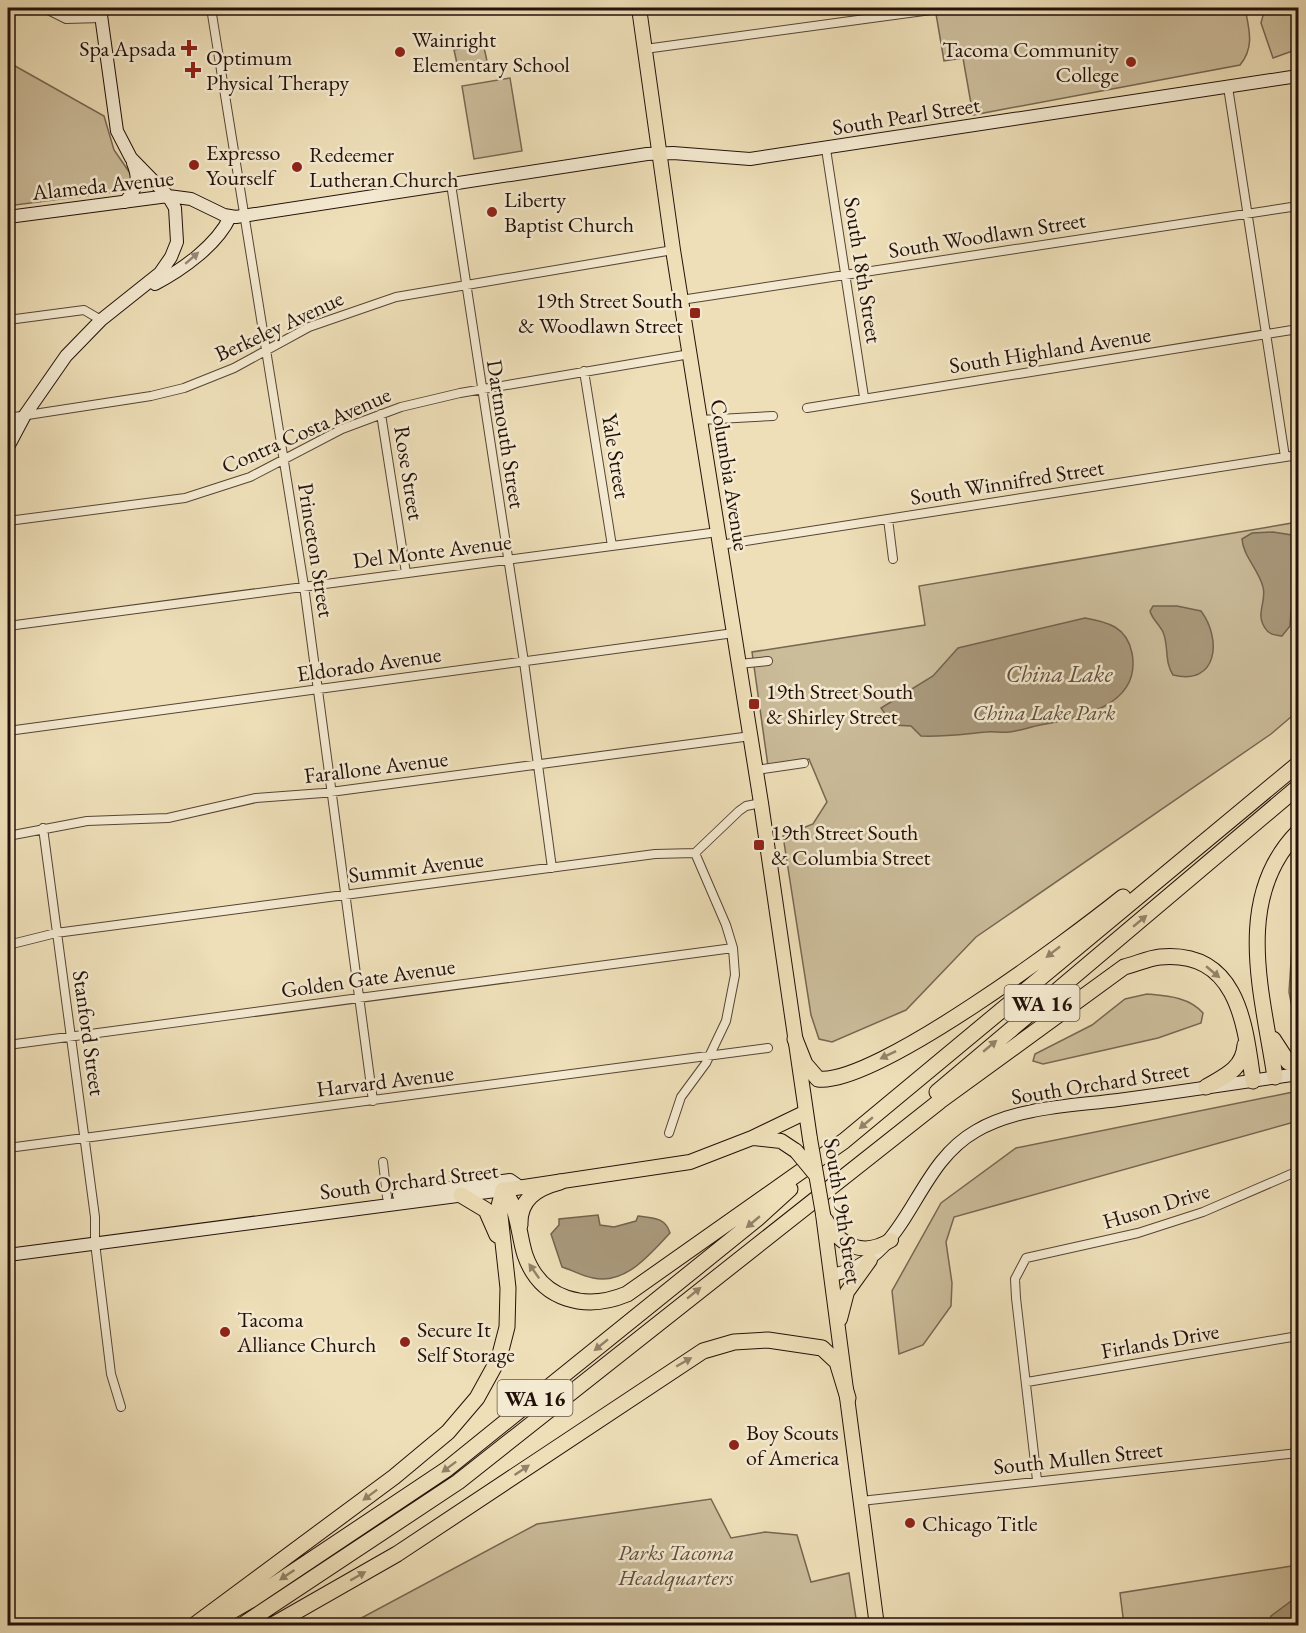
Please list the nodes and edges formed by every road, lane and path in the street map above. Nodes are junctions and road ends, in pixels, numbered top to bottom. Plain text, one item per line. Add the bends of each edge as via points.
1 (44, 8) edge
2 (211, 8) edge
3 (639, 8) edge
4 (931, 10) dead end
5 (101, 13) edge
6 (645, 50) junction
7 (1299, 76) edge
8 (1228, 87) junction
9 (826, 149) junction
10 (661, 152) junction
11 (131, 158) junction
12 (451, 184) junction
13 (168, 196) junction
14 (125, 202) junction
15 (1299, 206) edge
16 (1248, 214) junction
17 (245, 215) junction
18 (8, 217) edge
19 (230, 217) junction
20 (673, 250) junction
21 (845, 275) junction
22 (464, 284) junction
23 (124, 300) junction
24 (681, 300) junction
25 (8, 320) edge
26 (101, 320) junction
27 (1299, 329) edge
28 (1267, 334) junction
29 (266, 350) junction
30 (690, 354) junction
31 (584, 371) junction
32 (481, 390) junction
33 (864, 397) junction
34 (807, 408) dead end
35 (381, 414) junction
36 (25, 415) junction
37 (773, 416) dead end
38 (8, 418) edge
39 (700, 420) junction
40 (8, 447) edge
41 (1299, 455) edge
42 (1285, 457) junction
43 (283, 459) junction
44 (888, 519) junction
45 (8, 521) edge
46 (719, 538) junction
47 (612, 546) junction
48 (893, 559) dead end
49 (508, 560) junction
50 (406, 573) junction
51 (304, 586) junction
52 (8, 626) edge
53 (734, 633) junction
54 (768, 661) dead end
55 (524, 662) junction
56 (739, 664) junction
57 (318, 689) junction
58 (8, 731) edge
59 (751, 736) junction
60 (1299, 762) edge
61 (804, 764) dead end
62 (538, 766) junction
63 (756, 770) junction
64 (1299, 787) edge
65 (332, 792) junction
66 (762, 803) junction
67 (1299, 821) edge
68 (43, 828) junction
69 (1299, 832) edge
70 (8, 836) edge
71 (695, 853) junction
72 (552, 868) junction
73 (346, 894) junction
74 (56, 933) junction
75 (8, 945) edge
76 (733, 948) junction
77 (359, 998) junction
78 (1266, 1020) junction
79 (1245, 1030) junction
80 (71, 1036) junction
81 (795, 1039) junction
82 (8, 1045) edge
83 (768, 1047) dead end
84 (710, 1056) junction
85 (1299, 1066) edge
86 (1299, 1074) edge
87 (1275, 1077) junction
88 (1253, 1081) junction
89 (1206, 1087) junction
90 (373, 1101) junction
91 (806, 1112) junction
92 (669, 1133) dead end
93 (85, 1138) junction
94 (752, 1138) junction
95 (843, 1141) junction
96 (8, 1148) edge
97 (383, 1162) dead end
98 (1299, 1171) edge
99 (816, 1175) junction
100 (560, 1182) junction
101 (520, 1187) junction
102 (503, 1190) junction
103 (461, 1195) junction
104 (387, 1197) junction
105 (374, 1206) junction
106 (786, 1221) junction
107 (825, 1221) junction
108 (520, 1234) junction
109 (891, 1240) junction
110 (95, 1243) junction
111 (8, 1255) edge
112 (870, 1260) junction
113 (506, 1265) junction
114 (832, 1275) junction
115 (838, 1327) junction
116 (1299, 1336) edge
117 (1027, 1382) junction
118 (848, 1398) junction
119 (121, 1407) dead end
120 (1299, 1453) edge
121 (1037, 1480) junction
122 (861, 1501) junction
123 (193, 1626) edge
124 (206, 1626) edge
125 (241, 1626) edge
126 (271, 1626) edge
127 (877, 1626) edge

1 - 5 street via 66,20
2 - 17 street, Princeton Street
3 - 6 main road
4 - 6 street
5 - 11 main road via 117,131
6 - 10 main road
7 - 8 main road, South Pearl Street
8 - 9 main road, South Pearl Street
8 - 16 street
9 - 10 main road, South Pearl Street via 738,160
9 - 21 street, South 18th Street
10 - 12 main road
10 - 20 main road, Columbia Avenue
11 - 13 main road
11 - 14 main road via 138,174 137,188
12 - 17 main road
12 - 22 street, Dartmouth Street
13 - 14 main road, Alameda Avenue
13 - 19 main road, Alameda Avenue via 191,199
13 - 23 main road via 177,213 175,250 160,273
14 - 18 main road, Alameda Avenue
15 - 16 street, South Woodlawn Street
16 - 21 street, South Woodlawn Street
16 - 28 street
17 - 19 main road
17 - 29 street, Princeton Street
23 -> 19 main road via 186,264
20 - 22 street, Berkeley Avenue
20 - 24 main road, Columbia Avenue
21 - 24 street, South Woodlawn Street
21 - 33 street, South 18th Street
22 - 29 street, Berkeley Avenue via 352,310
22 - 32 street, Dartmouth Street
23 - 26 main road
24 - 30 main road, Columbia Avenue
25 - 26 street via 84,310
26 - 36 main road via 66,356
27 - 28 street, South Highland Avenue
28 - 33 street, South Highland Avenue
28 - 42 street
29 - 36 street, Berkeley Avenue via 184,388
29 - 43 street, Princeton Street
30 - 31 street, Contra Costa Avenue
30 - 39 main road, Columbia Avenue
31 - 32 street, Contra Costa Avenue
31 - 47 street, Yale Street
32 - 35 street, Contra Costa Avenue
32 - 49 street, Dartmouth Street
33 - 34 street, South Highland Avenue
35 - 43 street, Contra Costa Avenue
35 - 50 street, Rose Street
36 - 38 street, Berkeley Avenue
36 - 40 main road
37 - 39 street
39 - 46 main road, Columbia Avenue
41 - 42 street, South Winnifred Street
42 - 44 street, South Winnifred Street
43 - 45 street, Contra Costa Avenue via 234,483 186,498
43 - 51 street, Princeton Street
44 - 46 street, South Winnifred Street
44 - 48 street
46 - 47 street, Del Monte Avenue
46 - 53 main road, Columbia Avenue
47 - 49 street, Del Monte Avenue
49 - 50 street, Del Monte Avenue
49 - 55 street, Dartmouth Street
50 - 51 street, Del Monte Avenue
51 - 52 street, Del Monte Avenue
51 - 57 street, Princeton Street
53 - 55 street, Eldorado Avenue
53 - 56 main road, Columbia Avenue
54 - 56 street
55 - 57 street, Eldorado Avenue
55 - 62 street, Dartmouth Street
56 - 59 main road, Columbia Avenue
57 - 58 street, Eldorado Avenue
57 - 65 street, Princeton Street
59 - 62 street, Farallone Avenue
59 - 63 main road, Columbia Avenue
60 -> 81 highway via 1044,959 903,1048 823,1080 812,1075
60 -> 95 highway, WA 16
61 - 63 street
62 - 65 street, Farallone Avenue
62 - 72 street, Dartmouth Street
63 - 66 main road, Columbia Avenue
106 -> 64 highway, WA 16
65 - 68 street, Farallone Avenue via 256,798 168,818 87,821
65 - 73 street, Princeton Street
66 - 71 street via 739,811
66 - 81 main road, South 19th Street
67 - 78 highway via 1264,867 1249,918 1254,987
68 - 70 street, Farallone Avenue
68 - 74 street, Stanford Street
69 - 78 highway via 1275,864 1259,904 1256,934
71 - 72 street, Summit Avenue via 666,852
71 - 76 street
72 - 73 street, Summit Avenue
73 - 74 street, Summit Avenue
73 - 77 street, Princeton Street
74 - 75 street, Summit Avenue
74 - 80 street, Stanford Street
76 - 77 street, Golden Gate Avenue
76 - 84 street via 732,999
77 - 80 street, Golden Gate Avenue
77 - 90 street, Princeton Street
78 - 85 highway via 1280,1053
78 - 87 highway
79 - 88 highway
79 - 89 highway via 1244,1056 1236,1070
106 -> 79 highway via 950,1094 1124,967 1158,957 1184,957 1207,965 1226,983 1239,1005
80 - 82 street, Golden Gate Avenue
80 - 93 street, Stanford Street
81 - 91 main road, South 19th Street
83 - 84 street, Harvard Avenue
84 - 90 street, Harvard Avenue
84 - 92 street via 681,1096
86 - 87 main road, South Orchard Street
87 - 88 main road, South Orchard Street
88 - 89 main road, South Orchard Street
89 - 109 main road, South Orchard Street via 1042,1110 983,1127 945,1155
90 - 93 street, Harvard Avenue
91 - 94 main road, South Orchard Street
91 - 99 main road, South 19th Street, bridge
93 - 96 street, Harvard Avenue
93 - 110 street, Stanford Street
94 - 99 main road, bridge via 781,1141 796,1151
94 - 100 main road, South Orchard Street via 676,1166
95 -> 108 highway via 653,1278 611,1301 591,1304 551,1289 529,1265
95 -> 124 highway, WA 16 via 757,1219 447,1469
97 - 104 street
98 - 117 street, Huson Drive via 1203,1212 1116,1240 1026,1258 1015,1279
99 - 107 main road, South 19th Street, bridge
100 - 101 main road, South Orchard Street
100 - 108 highway via 527,1199 520,1212
101 - 102 main road, South Orchard Street
101 - 104 main road via 510,1180
102 - 103 main road, South Orchard Street
102 - 108 highway via 512,1202
102 - 113 highway via 499,1206
103 - 105 main road, South Orchard Street
103 - 113 highway via 481,1205 490,1217
104 - 105 main road
105 - 110 main road, South Orchard Street
125 -> 106 highway, WA 16 via 458,1482
107 - 109 main road via 848,1246 868,1248
107 - 114 main road, South 19th Street
109 - 112 main road, South Orchard Street
110 - 111 main road, South Orchard Street
110 - 119 street, Stanford Street via 111,1374
112 - 114 main road, South Orchard Street
112 - 115 main road via 847,1292
113 -> 123 highway via 507,1327 499,1358 486,1386 461,1419 394,1477
114 - 115 main road, South 19th Street
115 - 118 main road, South 19th Street
116 - 117 street, Firlands Drive
117 - 121 street
118 - 122 main road, South 19th Street
126 -> 118 highway via 397,1554 703,1351 734,1342 768,1340 822,1348 837,1362
120 - 121 street, South Mullen Street
121 - 122 street, South Mullen Street
122 - 127 main road, South 19th Street

